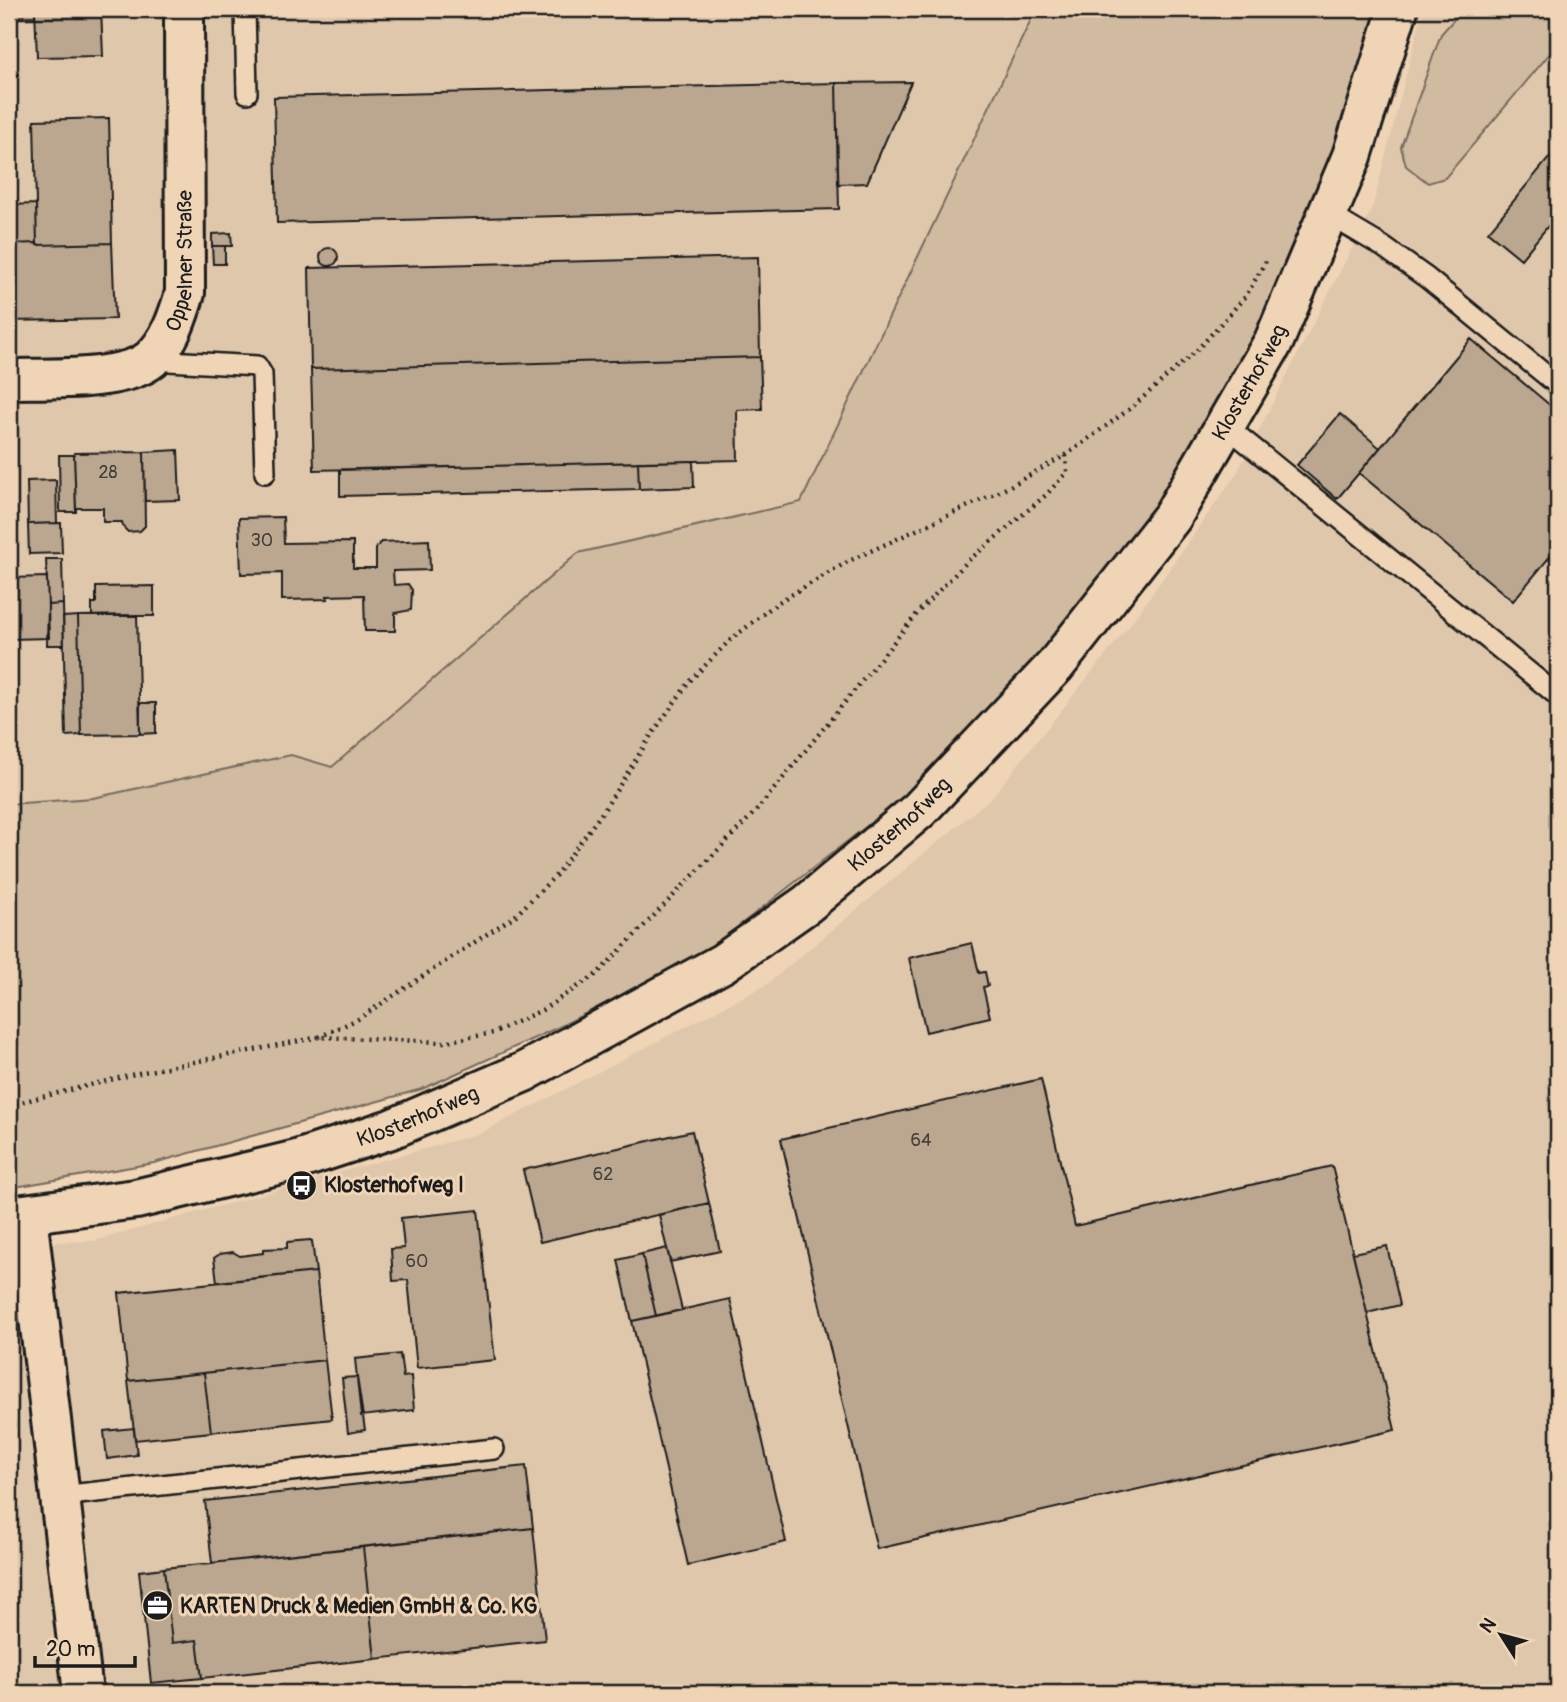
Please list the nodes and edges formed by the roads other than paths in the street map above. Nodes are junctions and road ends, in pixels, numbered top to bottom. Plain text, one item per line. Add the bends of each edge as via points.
1 (184, 9) edge
2 (245, 9) edge
3 (1398, 9) edge
4 (247, 93) dead end
5 (1328, 214) junction
6 (150, 360) junction
7 (9, 379) edge
8 (1558, 385) edge
9 (1225, 425) junction
10 (265, 473) dead end
11 (1558, 696) edge
12 (18, 1215) edge
13 (494, 1449) dead end
14 (60, 1496) junction
15 (83, 1693) edge

1 - 6 street, Oppelner Straße via 185,293 167,340
2 - 4 lane
3 - 5 street, Klosterhofweg via 1352,156
5 - 8 lane via 1427,278
5 - 9 street, Klosterhofweg via 1274,341
6 - 7 street, Oppelner Straße via 112,376
6 - 10 lane via 257,366 262,374
9 - 11 lane
9 - 12 street, Klosterhofweg via 1172,517 1055,666 919,810 807,904 723,963 524,1072 391,1129 297,1160 149,1196
12 - 14 street, Klosterhofweg
13 - 14 lane
14 - 15 street, Klosterhofweg

